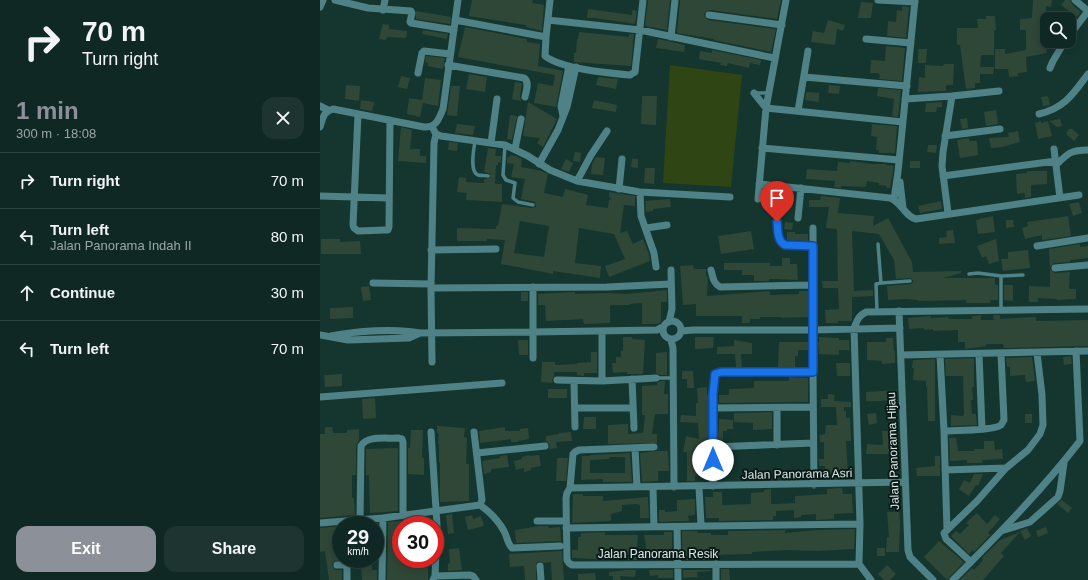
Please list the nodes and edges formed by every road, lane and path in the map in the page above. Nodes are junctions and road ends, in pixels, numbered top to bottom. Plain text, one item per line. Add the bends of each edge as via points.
1 (323, 0) edge
2 (335, 0) edge
3 (385, 0) edge
4 (458, 0) edge
5 (550, 0) edge
6 (643, 0) edge
7 (675, 0) edge
8 (786, 0) edge
9 (878, 0) edge
10 (1075, 0) edge
11 (915, 1) edge
12 (320, 8) edge
13 (383, 10) junction
14 (1088, 11) edge
15 (709, 15) dead end
16 (455, 20) junction
17 (548, 20) junction
18 (782, 25) junction
19 (1076, 27) edge
20 (454, 30) junction
21 (640, 30) junction
22 (546, 37) junction
23 (671, 37) junction
24 (866, 39) dead end
25 (911, 43) junction
26 (1061, 48) edge
27 (808, 52) dead end
28 (450, 54) junction
29 (774, 58) junction
30 (448, 65) junction
31 (572, 66) junction
32 (1050, 68) dead end
33 (418, 73) dead end
34 (1088, 74) edge
35 (804, 77) junction
36 (907, 86) junction
37 (999, 91) dead end
38 (754, 92) joint
39 (768, 94) junction
40 (952, 96) junction
41 (525, 97) dead end
42 (497, 99) dead end
43 (905, 99) junction
44 (320, 106) edge
45 (766, 108) junction
46 (328, 110) junction
47 (798, 111) junction
48 (358, 114) junction
49 (1039, 114) dead end
50 (521, 119) dead end
51 (390, 120) junction
52 (903, 122) junction
53 (320, 127) edge
54 (432, 127) junction
55 (1000, 129) dead end
56 (607, 132) dead end
57 (436, 134) junction
58 (945, 136) junction
59 (475, 141) junction
60 (1088, 142) edge
61 (491, 143) junction
62 (505, 146) junction
63 (762, 148) junction
64 (515, 149) junction
65 (1054, 149) dead end
66 (1079, 150) junction
67 (1088, 150) edge
68 (622, 159) dead end
69 (899, 160) junction
70 (1056, 163) junction
71 (539, 164) junction
72 (898, 172) junction
73 (488, 176) dead end
74 (943, 176) junction
75 (578, 181) junction
76 (759, 184) junction
77 (801, 188) junction
78 (619, 189) junction
79 (640, 192) junction
80 (1078, 195) dead end
81 (320, 196) edge
82 (354, 197) junction
83 (730, 197) dead end
84 (389, 198) junction
85 (1060, 198) junction
86 (758, 199) dead end
87 (894, 199) junction
88 (533, 204) dead end
89 (903, 208) junction
90 (948, 214) junction
91 (798, 218) dead end
92 (777, 222) dead end
93 (667, 225) dead end
94 (646, 228) junction
95 (813, 228) dead end
96 (1088, 238) edge
97 (878, 244) dead end
98 (813, 246) junction
99 (1037, 246) dead end
100 (496, 249) dead end
101 (431, 250) junction
102 (1088, 265) edge
103 (656, 267) dead end
104 (1055, 268) dead end
105 (671, 270) dead end
106 (711, 270) dead end
107 (969, 274) dead end
108 (1023, 275) dead end
109 (1000, 276) junction
110 (910, 281) dead end
111 (373, 283) dead end
112 (881, 283) junction
113 (671, 284) junction
114 (812, 285) junction
115 (431, 286) junction
116 (533, 287) junction
117 (1088, 309) edge
118 (1001, 310) junction
119 (899, 311) junction
120 (877, 312) junction
121 (670, 327) junction
122 (854, 328) junction
123 (900, 328) junction
124 (813, 330) junction
125 (432, 332) junction
126 (533, 332) junction
127 (602, 332) junction
128 (320, 335) edge
129 (673, 342) junction
130 (1076, 351) junction
131 (1088, 351) edge
132 (1037, 353) junction
133 (980, 354) junction
134 (1001, 354) junction
135 (900, 355) junction
136 (940, 355) junction
137 (534, 358) dead end
138 (432, 362) dead end
139 (813, 372) junction
140 (656, 378) joint
141 (673, 378) junction
142 (557, 380) dead end
143 (602, 380) junction
144 (632, 380) junction
145 (574, 381) junction
146 (502, 383) dead end
147 (320, 397) edge
148 (813, 407) junction
149 (575, 408) junction
150 (633, 408) junction
151 (713, 408) junction
152 (777, 408) junction
153 (575, 426) dead end
154 (634, 428) dead end
155 (982, 429) junction
156 (944, 431) junction
157 (431, 432) dead end
158 (474, 432) dead end
159 (1084, 440) edge
160 (813, 443) junction
161 (777, 445) junction
162 (545, 446) dead end
163 (654, 447) dead end
164 (713, 447) junction
165 (635, 448) junction
166 (477, 453) junction
167 (1064, 463) junction
168 (1006, 468) junction
169 (945, 470) junction
170 (905, 482) junction
171 (859, 483) junction
172 (814, 485) junction
173 (713, 486) junction
174 (637, 487) junction
175 (653, 487) junction
176 (674, 487) junction
177 (699, 487) junction
178 (570, 488) junction
179 (480, 505) junction
180 (436, 510) junction
181 (403, 515) junction
182 (360, 516) edge
183 (384, 518) edge
184 (537, 521) dead end
185 (332, 522) edge
186 (320, 523) edge
187 (566, 524) junction
188 (860, 524) junction
189 (701, 525) junction
190 (676, 526) junction
191 (654, 527) junction
192 (947, 530) junction
193 (1001, 531) junction
194 (560, 546) dead end
195 (971, 562) junction
196 (716, 564) junction
197 (859, 564) junction
198 (540, 566) dead end
199 (678, 566) junction
200 (347, 568) edge
201 (382, 568) edge
202 (434, 578) edge
203 (347, 580) edge
204 (382, 580) edge
205 (476, 580) edge
206 (541, 580) edge
207 (678, 580) edge
208 (716, 580) edge
209 (871, 580) edge
210 (933, 580) edge
211 (953, 580) edge

1 - 12 street
2 - 13 street
3 - 13 street
4 - 16 street
5 - 17 street
6 - 21 street
7 - 23 street
8 - 18 street
9 - 11 street
10 - 14 street
11 - 25 street
13 - 20 street via 411,11 411,23
14 - 19 street
15 - 18 street
16 - 20 street
16 - 22 street
17 - 21 street
17 - 22 street
18 - 29 street
20 - 28 street
21 - 23 street
21 - 31 street via 633,74
22 - 31 street via 545,56 550,60
23 - 29 street
24 - 25 street
25 - 36 street
26 - 32 street
27 - 35 street
28 - 30 street
28 - 33 street via 424,51
29 - 39 street
30 - 41 street via 524,78 527,83
30 - 54 street via 443,109
31 - 71 street via 561,106 563,116
34 - 49 street via 1064,104
35 - 36 street
35 - 47 street
36 - 43 street
37 - 40 street
38 - 39 lane
38 - 45 street
39 - 45 street
40 - 43 street
40 - 58 street
42 - 61 street
43 - 52 street
44 - 46 street
45 - 47 street
45 - 63 street
46 - 48 street
46 - 53 street
47 - 52 street
48 - 51 street
48 - 82 street
50 - 64 street
51 - 54 street
51 - 84 street
52 - 69 street
54 - 57 street
55 - 58 street
56 - 75 street via 591,155
57 - 59 street
57 - 101 street
58 - 74 street
59 - 61 street
59 - 73 lane via 474,172
60 - 66 street
61 - 62 street
62 - 64 street
62 - 88 lane via 503,175 506,180 515,183 513,198 518,202
63 - 69 street
63 - 76 street
64 - 71 street
65 - 70 street
66 - 67 street
66 - 70 street via 1069,153
68 - 78 street
69 - 72 street
70 - 74 street
70 - 85 street
71 - 75 street
72 - 87 street
72 - 89 street
74 - 90 street
75 - 78 street
76 - 77 street
76 - 86 street
77 - 87 street
77 - 91 street
78 - 79 street
79 - 83 street
79 - 94 street via 641,212
80 - 85 street
81 - 82 street
82 - 84 street
82 - 84 street via 353,225 358,231 388,230
85 - 90 street
87 - 89 street
89 - 90 street via 916,219
92 - 98 street via 779,241 782,244
93 - 94 street
94 - 103 street
95 - 98 street
96 - 99 street
97 - 112 lane
98 - 114 street
100 - 101 street
101 - 115 street
102 - 104 street
105 - 113 street
106 - 114 street via 714,281 720,286
107 - 109 lane
108 - 109 lane
109 - 118 lane
110 - 112 lane
111 - 115 street
112 - 120 lane via 876,284
113 - 116 street
113 - 121 street
114 - 124 street
115 - 116 street
115 - 125 street
116 - 126 street
117 - 118 street
118 - 119 street
119 - 120 street
119 - 123 street, Jalan Panorama Hijau
120 - 122 street via 861,314
121 - 124 street via 694,330
121 - 127 street
121 - 129 street via 665,337
121 - 129 street via 680,334
122 - 123 street
122 - 124 street
122 - 171 street
123 - 135 street, Jalan Panorama Hijau
124 - 139 street
125 - 126 street
125 - 128 street via 348,332 331,336
125 - 138 street
126 - 127 street
126 - 137 street
127 - 143 street
129 - 141 street
130 - 131 street
130 - 132 street
130 - 159 street
132 - 134 street
132 - 168 street via 1043,425 1040,434 1028,450
133 - 134 street
133 - 136 street
133 - 155 street
134 - 155 street via 1004,420 1001,425
135 - 136 street
135 - 170 street, Jalan Panorama Hijau
136 - 156 street
139 - 148 street
139 - 151 street via 716,373
140 - 141 lane
140 - 144 street
141 - 176 street
142 - 145 street
143 - 144 street
143 - 145 street
144 - 150 street
145 - 149 street
146 - 147 street
148 - 152 street
148 - 160 street
149 - 150 street
149 - 153 street
150 - 154 street
151 - 152 street
151 - 164 street
152 - 161 street
155 - 156 street
156 - 169 street
157 - 180 street
158 - 166 street
159 - 167 street
160 - 161 street
160 - 172 street
161 - 164 street
162 - 166 street
163 - 165 street
164 - 173 street
165 - 174 street
165 - 178 street, Jalan Panorama Resik via 574,452
166 - 179 street via 482,500
167 - 193 street
167 - 193 street via 1058,496 1029,523
168 - 169 street
168 - 192 street
169 - 192 street
170 - 171 street, Jalan Panorama Asri
170 - 210 street, Jalan Panorama Hijau via 910,557
171 - 172 street, Jalan Panorama Asri
171 - 188 street
172 - 173 street, Jalan Panorama Asri
173 - 177 street, Jalan Panorama Asri
174 - 175 street, Jalan Panorama Asri
174 - 178 street, Jalan Panorama Asri
175 - 176 street, Jalan Panorama Asri
175 - 191 street
176 - 177 street, Jalan Panorama Asri
177 - 189 street
178 - 187 street, Jalan Panorama Resik via 566,498
179 - 180 street
179 - 194 street via 498,522 512,548
180 - 181 street
180 - 202 street
181 - 182 street via 404,442 398,438 365,441 361,446
181 - 183 street
184 - 187 street
185 - 186 street
187 - 191 street
187 - 199 street, Jalan Panorama Resik via 569,564
188 - 189 street
188 - 197 street
189 - 190 street
190 - 191 street
190 - 199 street
192 - 195 street via 944,533 946,538
193 - 195 street
195 - 211 street
196 - 197 street, Jalan Panorama Resik
196 - 199 street, Jalan Panorama Resik
196 - 208 street
197 - 209 street
198 - 206 street
199 - 207 street
200 - 203 street
201 - 204 street
202 - 205 street via 470,575

